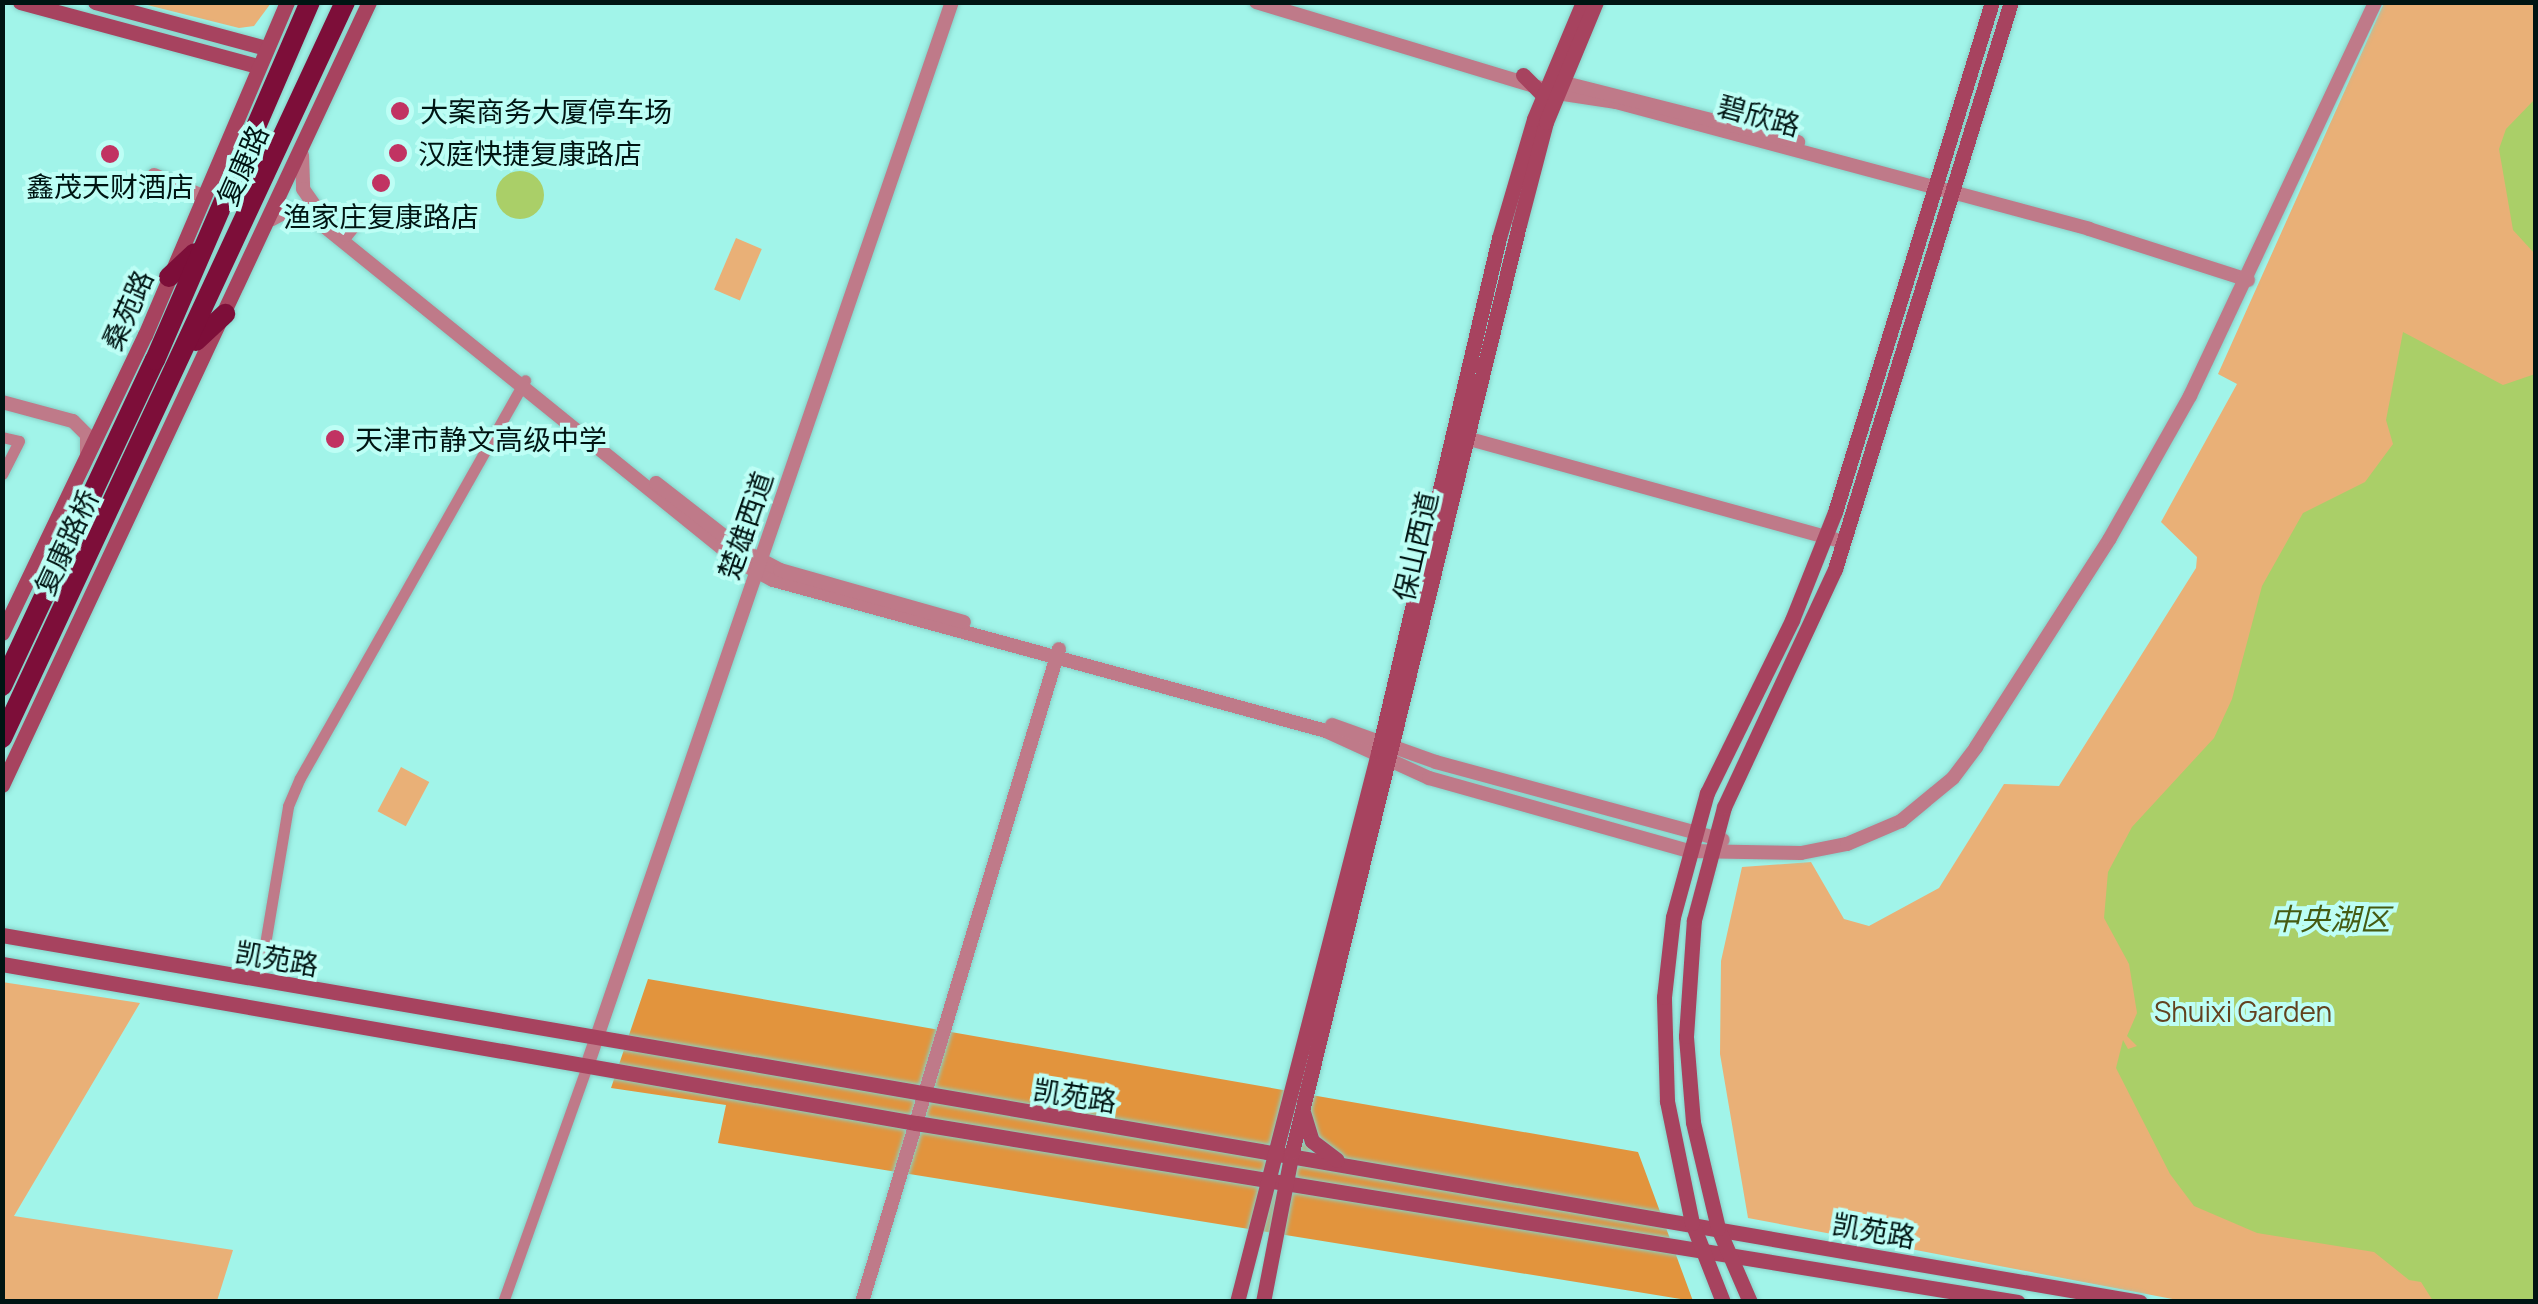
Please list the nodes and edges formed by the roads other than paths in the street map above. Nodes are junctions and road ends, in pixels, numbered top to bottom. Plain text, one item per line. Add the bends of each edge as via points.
1 (20, 2) edge
2 (95, 2) edge
3 (287, 2) edge
4 (310, 2) edge
5 (345, 2) edge
6 (370, 2) edge
7 (952, 2) edge
8 (1256, 2) edge
9 (1284, 2) edge
10 (1583, 2) edge
11 (1596, 2) edge
12 (1992, 2) edge
13 (2011, 2) edge
14 (2372, 2) edge
15 (266, 48) junction
16 (1568, 52) junction
17 (258, 66) junction
18 (1543, 83) junction
19 (1540, 120) junction
20 (302, 155) junction
21 (154, 175) dead end
22 (1936, 184) junction
23 (1954, 190) junction
24 (200, 195) junction
25 (364, 214) dead end
26 (272, 219) junction
27 (346, 234) junction
28 (239, 238) junction
29 (200, 248) junction
30 (2247, 276) junction
31 (169, 277) junction
32 (235, 294) junction
33 (161, 300) junction
34 (225, 314) junction
35 (164, 338) junction
36 (183, 359) junction
37 (523, 383) junction
38 (2, 400) edge
39 (109, 410) junction
40 (1461, 436) junction
41 (2, 437) edge
42 (88, 455) junction
43 (2, 474) edge
44 (1826, 536) junction
45 (1844, 542) junction
46 (757, 566) junction
47 (2, 633) edge
48 (1058, 653) junction
49 (2, 686) edge
50 (2, 738) edge
51 (1386, 748) junction
52 (2, 785) edge
53 (1693, 833) junction
54 (1712, 844) junction
55 (1689, 851) junction
56 (2, 935) edge
57 (2, 964) edge
58 (259, 980) junction
59 (596, 1038) junction
60 (587, 1066) junction
61 (924, 1096) junction
62 (1285, 1104) junction
63 (1303, 1108) junction
64 (916, 1122) junction
65 (1273, 1152) junction
66 (1292, 1154) junction
67 (1346, 1164) junction
68 (1267, 1180) junction
69 (1286, 1184) junction
70 (1340, 1190) junction
71 (1650, 1217) junction
72 (1692, 1223) junction
73 (1718, 1228) junction
74 (1657, 1242) junction
75 (1709, 1248) junction
76 (1720, 1296) edge
77 (503, 1302) edge
78 (862, 1302) edge
79 (1237, 1302) edge
80 (1263, 1302) edge
81 (1750, 1302) edge
82 (2018, 1302) edge
83 (2140, 1302) edge

1 - 17 main road
2 - 15 main road
3 - 15 main road, 桑苑路
4 - 29 highway, 复康路
5 - 28 highway, 复康路
6 - 20 main road
7 - 46 street, 楚雄西道
8 - 18 street, 碧欣路
9 - 18 street, 碧欣路
10 - 16 main road
11 - 16 main road
12 - 22 main road
13 - 23 main road
14 - 30 street
15 - 17 main road, 桑苑路
16 - 18 main road
16 - 18 main road via 1545,70
17 - 24 main road, 桑苑路
18 - 19 main road, 保山西道
18 - 19 street via 1534,97
18 - 22 street, 碧欣路
19 - 40 main road, 保山西道
20 - 26 main road
20 - 27 street via 308,202
21 - 24 street
22 - 23 street, 碧欣路
22 - 44 main road
23 - 30 street, 碧欣路
23 - 45 main road
24 - 31 main road, 桑苑路
25 - 27 street
26 - 32 main road
26 - 37 street via 289,210 309,214
27 - 37 street
28 - 32 main road
28 - 36 highway, 复康路
29 - 31 highway
29 - 35 highway, 复康路
30 - 54 street via 2110,538 1953,778 1901,821 1831,849 1784,855
31 - 33 main road, 桑苑路
32 - 34 main road
33 - 35 main road
33 - 39 main road, 桑苑路
34 - 36 highway
34 - 52 main road
35 - 49 highway, 复康路桥
36 - 50 highway, 复康路桥
37 - 46 street
37 - 58 street via 300,778 288,806
38 - 39 street via 84,419
38 - 42 street via 73,421 86,435
39 - 42 main road, 桑苑路
40 - 44 street
40 - 51 main road, 保山西道
41 - 43 street via 19,441
42 - 47 main road, 桑苑路
44 - 45 street
44 - 53 main road
45 - 54 main road
46 - 48 street
46 - 59 street, 楚雄西道
48 - 51 street
48 - 61 street
51 - 53 street
51 - 55 street via 1429,778
51 - 62 main road, 保山西道
51 - 63 main road, 保山西道
53 - 54 street
53 - 55 main road
54 - 55 street
54 - 73 main road via 1692,937 1686,1036 1693,1122
55 - 72 main road via 1667,954 1663,1051
56 - 58 main road, 凯苑路
57 - 60 main road, 凯苑路
58 - 59 main road, 凯苑路
59 - 60 street, 楚雄西道
59 - 61 main road, 凯苑路
60 - 64 main road, 凯苑路
60 - 77 street
61 - 64 street
61 - 65 main road, 凯苑路
62 - 65 main road, 保山西道
62 - 66 main road
63 - 66 main road, 保山西道
63 - 67 main road via 1312,1142
64 - 68 main road, 凯苑路
64 - 78 street
65 - 66 main road, 凯苑路
65 - 68 main road, 保山西道
66 - 67 main road, 凯苑路
66 - 69 main road
66 - 70 main road
67 - 71 main road, 凯苑路
68 - 69 main road, 凯苑路
68 - 79 main road, 保山西道
69 - 70 main road, 凯苑路
69 - 80 main road
70 - 74 main road, 凯苑路
71 - 72 main road, 凯苑路
71 - 75 main road
72 - 73 main road, 凯苑路
72 - 75 main road
73 - 75 main road
73 - 83 main road, 凯苑路
74 - 75 main road, 凯苑路
74 - 76 main road via 1690,1258
75 - 76 main road
75 - 81 main road
75 - 82 main road, 凯苑路

